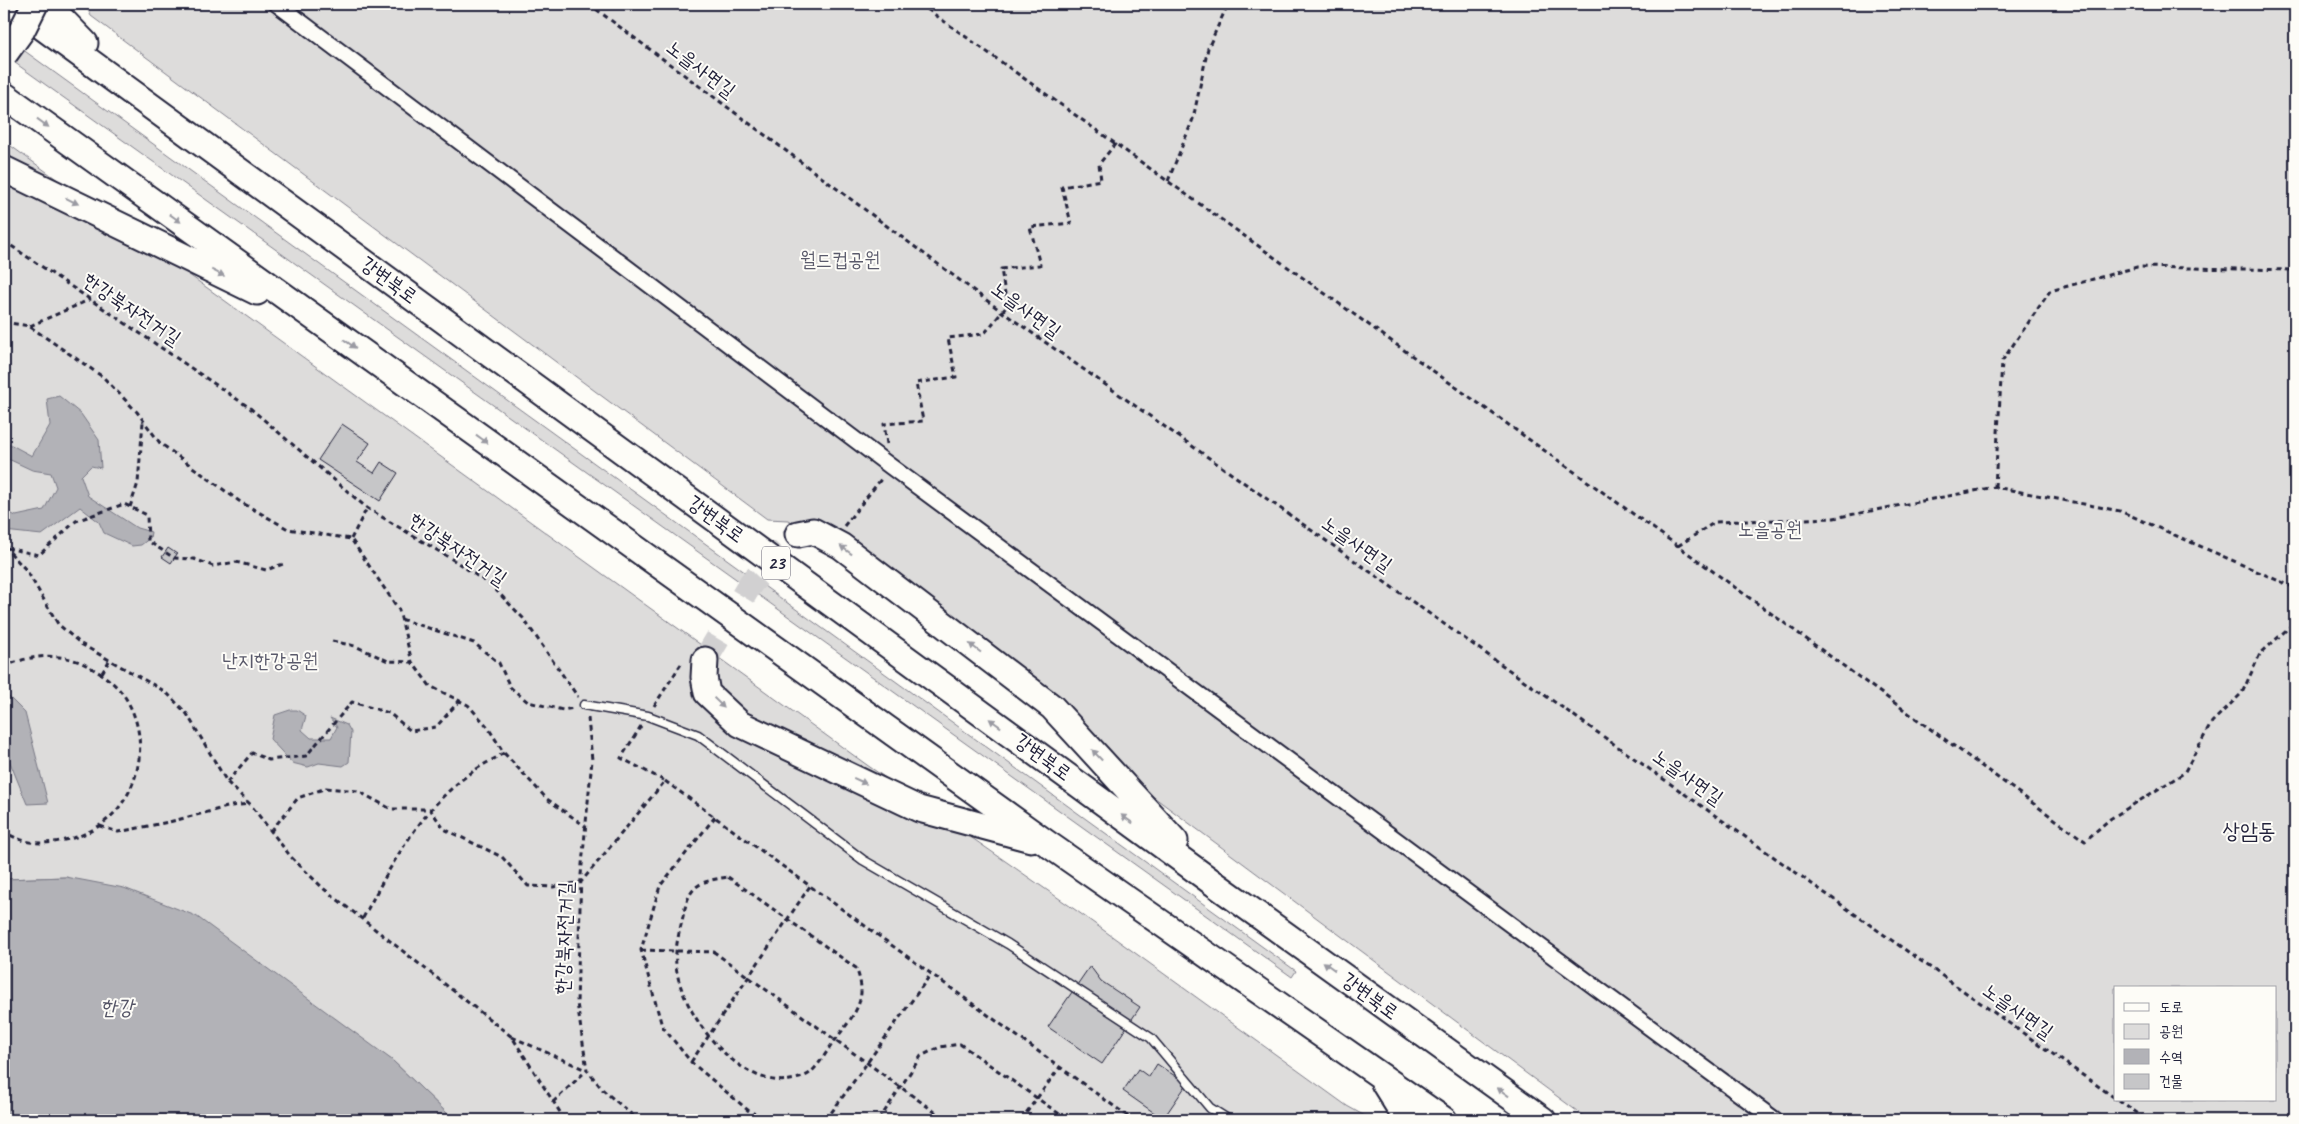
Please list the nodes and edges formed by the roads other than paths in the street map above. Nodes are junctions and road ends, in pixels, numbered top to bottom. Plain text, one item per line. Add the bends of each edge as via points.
1 (11, 4) edge
2 (35, 4) edge
3 (47, 4) edge
4 (277, 4) edge
5 (4, 55) edge
6 (131, 92) junction
7 (4, 95) edge
8 (4, 170) edge
9 (318, 322) junction
10 (798, 534) dead end
11 (695, 659) road end
12 (584, 705) road end
13 (1045, 842) junction
14 (1212, 882) junction
15 (1377, 1073) junction
16 (1224, 1119) edge
17 (1408, 1120) edge
18 (1444, 1120) edge
19 (1543, 1120) edge
20 (1775, 1120) edge

1 - 6 highway, 강변북로 / 23
2 - 5 highway, bridge
3 - 6 highway
4 - 20 street via 890,466
14 -> 6 highway, 강변북로 / 23
7 -> 9 highway
8 -> 9 highway
9 -> 13 highway
14 -> 10 highway via 1052,707 841,546 812,530
11 -> 13 highway via 708,693 740,724 918,809
12 - 16 lane via 648,716 698,735 863,860 1008,944 1151,1038 1210,1108
13 - 15 highway
19 -> 14 highway, 강변북로 / 23
15 - 17 highway
15 - 18 highway

